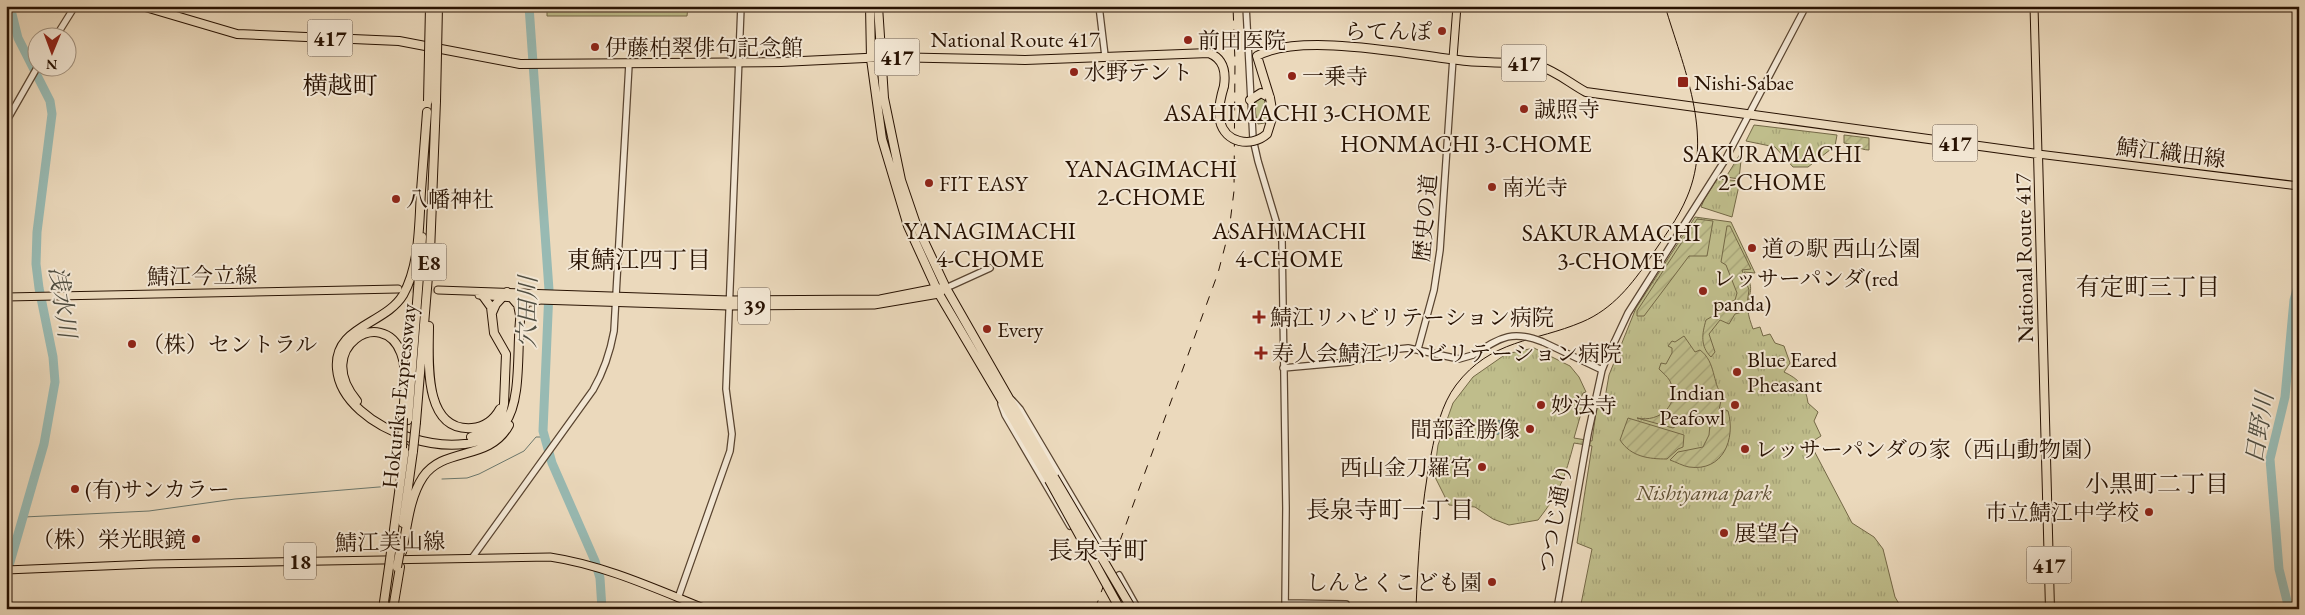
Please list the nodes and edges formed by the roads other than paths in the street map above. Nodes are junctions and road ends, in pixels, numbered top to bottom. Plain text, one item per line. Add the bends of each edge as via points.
1 (75, 6) edge
2 (142, 6) edge
3 (430, 6) edge
4 (438, 6) edge
5 (741, 6) edge
6 (870, 6) edge
7 (878, 6) edge
8 (1099, 6) edge
9 (1246, 6) edge
10 (1458, 6) edge
11 (1806, 6) edge
12 (2034, 6) edge
13 (61, 28) edge
14 (1105, 56) junction
15 (1253, 57) junction
16 (880, 58) junction
17 (1454, 58) junction
18 (871, 59) junction
19 (739, 62) junction
20 (629, 64) junction
21 (31, 78) edge
22 (1270, 98) junction
23 (1250, 100) junction
24 (432, 101) junction
25 (427, 112) junction
26 (1749, 116) junction
27 (6, 122) edge
28 (2038, 154) junction
29 (2299, 186) edge
30 (430, 252) junction
31 (990, 268) dead end
32 (946, 288) junction
33 (398, 289) tunnel mouth
34 (438, 290) tunnel mouth
35 (447, 291) junction
36 (937, 291) junction
37 (484, 296) junction
38 (507, 296) junction
39 (6, 297) edge
40 (538, 297) junction
41 (616, 300) junction
42 (728, 303) junction
43 (492, 315) junction
44 (520, 316) junction
45 (1418, 349) junction
46 (1283, 368) junction
47 (1602, 370) junction
48 (1002, 394) junction
49 (505, 395) junction
50 (515, 396) junction
51 (409, 420) junction
52 (406, 449) junction
53 (1052, 478) junction
54 (1070, 526) dead end
55 (1080, 527) dead end
56 (398, 552) junction
57 (1094, 552) tunnel mouth
58 (1107, 556) tunnel mouth
59 (472, 558) junction
60 (396, 567) junction
61 (6, 570) edge
62 (1119, 575) dead end
63 (1120, 597) tunnel mouth
64 (678, 598) junction
65 (1112, 598) tunnel mouth
66 (1346, 604) dead end
67 (1285, 606) edge
68 (382, 609) edge
69 (392, 609) edge
70 (706, 609) edge
71 (1119, 609) edge
72 (1127, 609) edge
73 (1132, 609) edge
74 (1138, 609) edge
75 (1558, 609) edge
76 (2050, 609) edge

1 - 13 street
2 - 20 highway, National Route 417 / 417 via 237,34 399,41 520,64
3 - 24 highway, Hokuriku Expressway / E8, bridge
4 - 24 highway, Hokuriku Expressway / E8, bridge
5 - 19 street
6 - 18 highway
7 - 16 highway
8 - 14 street
9 - 15 street via 1246,43
10 - 17 main road
11 - 26 street
12 - 28 main road
14 - 16 highway, National Route 417 / 417 via 1025,60
14 - 22 highway, National Route 417 / 417, bridge via 1216,56 1225,75 1220,121 1225,132 1239,141 1253,142 1267,134 1273,116
15 - 17 highway, National Route 417 / 417 via 1275,49 1330,45
15 - 22 highway, National Route 417 / 417
15 - 23 street
16 - 18 highway, National Route 417 / 417
16 - 32 highway via 884,98 901,180 925,248
17 - 26 highway, National Route 417 / 417 via 1541,65 1586,92 1699,106
17 - 45 street, 歴史の道 via 1440,250 1434,290
18 - 19 highway, National Route 417 / 417
18 - 36 highway via 882,139 897,192 918,251
19 - 20 highway, National Route 417 / 417
19 - 42 street
20 - 41 street
21 - 27 street
22 - 23 highway via 1261,93
23 - 46 street via 1258,161 1282,241
24 - 25 highway, Hokuriku Expressway / E8
24 - 30 highway, Hokuriku Expressway / E8
25 - 50 highway via 419,228 410,279 397,303 352,333 342,344 337,362 339,379 351,403 368,418 398,434 431,442 464,443 489,437 505,423
25 - 51 highway, Hokuriku Expressway / E8 via 422,250
26 - 28 highway, National Route 417 / 417
26 - 47 street via 1628,313
28 - 29 main road, 鯖江織田線
28 - 76 highway, National Route 417 / 417
30 - 49 highway via 430,379 437,408 453,424 479,427 496,416
30 - 51 highway, Hokuriku Expressway / E8
31 - 32 street
32 - 36 main road
32 - 48 highway
33 - 39 main road, 鯖江今立線
34 - 35 main road
35 - 37 main road
35 - 38 main road
36 - 42 main road, 39 via 874,305
36 - 48 highway
37 - 38 main road, 39
37 - 43 highway via 490,303
38 - 40 main road, 39
38 - 43 highway via 494,307
38 - 44 highway via 520,308
40 - 41 main road, 39
40 - 44 highway via 525,305
41 - 42 main road, 39
41 - 59 street via 614,332 603,372
42 - 64 street via 726,389 732,434 730,452
43 - 49 highway via 494,333 507,359
44 - 50 highway
45 - 46 street via 1390,350 1350,362
45 - 47 street, bridge via 1459,359 1473,355 1503,336 1518,335 1543,342
46 - 67 street
47 - 75 street, つつじ通り
48 - 53 highway
48 - 54 street via 1005,415
48 - 58 street via 1020,408
49 - 51 highway via 498,423 480,435 433,438 401,430 362,407 346,385 342,360 348,346 359,336 370,332 383,334 398,347 402,354
50 - 56 highway via 511,421 499,438 480,450 440,462 423,477
51 - 52 highway, Hokuriku Expressway / E8, bridge
51 - 52 highway, bridge
52 - 56 highway, Hokuriku Expressway / E8
52 - 56 highway, Hokuriku Expressway / E8 via 399,490
53 - 71 highway, bridge
53 - 73 highway, bridge
55 - 57 street
56 - 60 highway, Hokuriku Expressway / E8, bridge
59 - 61 main road, 鯖江美山線 / 18
59 - 64 main road, 鯖江美山線 / 18 via 550,557 582,564
60 - 68 highway, Hokuriku Expressway / E8
60 - 69 highway
62 - 74 street
63 - 72 street
64 - 70 main road, 鯖江美山線 / 18
65 - 71 street
66 - 67 street

